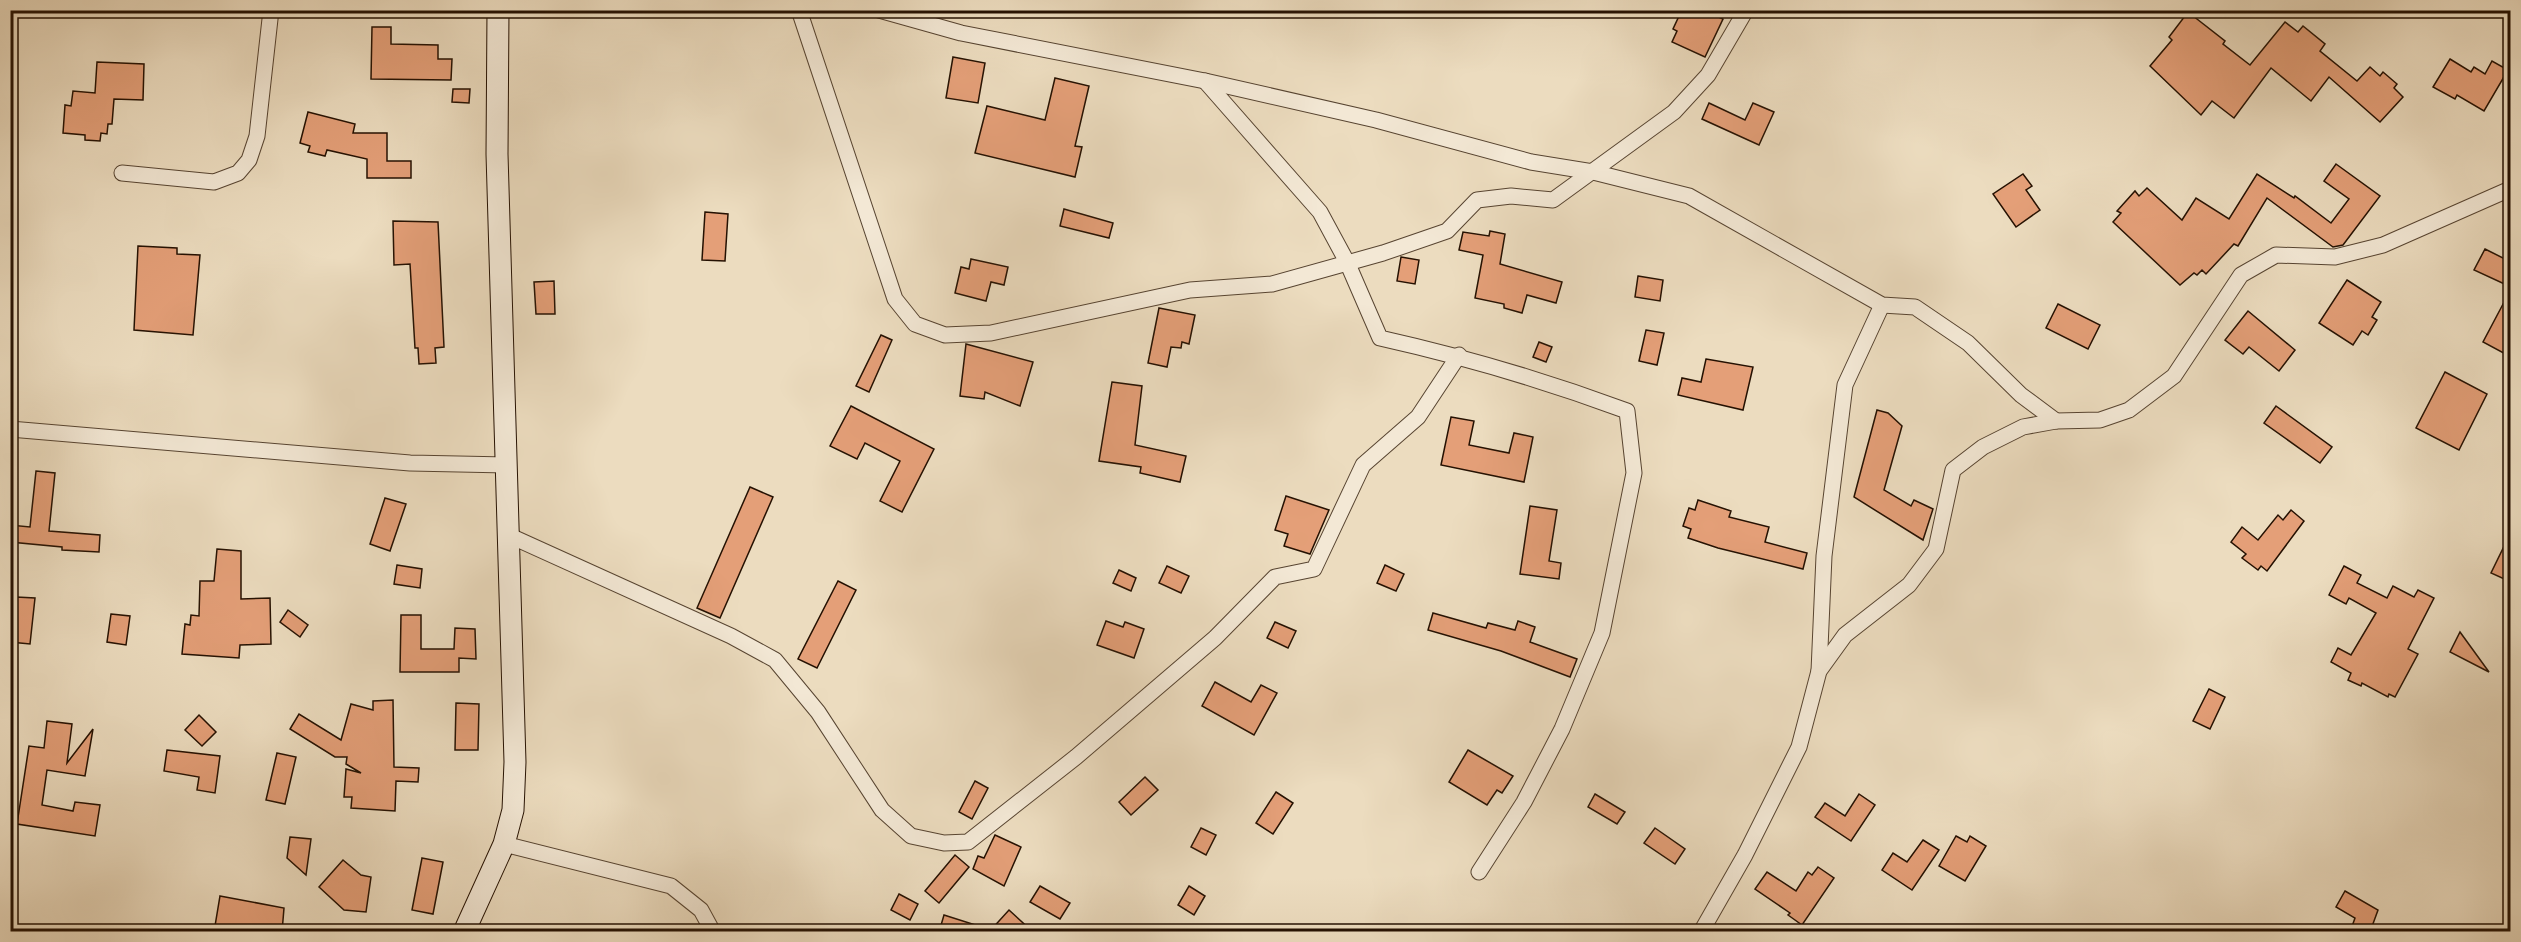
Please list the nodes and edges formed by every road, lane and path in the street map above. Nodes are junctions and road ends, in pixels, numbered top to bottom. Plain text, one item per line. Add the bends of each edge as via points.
1 (271, 10) edge
2 (498, 10) edge
3 (799, 10) edge
4 (879, 10) edge
5 (1746, 10) edge
6 (1205, 81) junction
7 (1593, 172) junction
8 (122, 173) dead end
9 (2511, 189) edge
10 (1347, 262) junction
11 (1882, 306) junction
12 (1459, 356) junction
13 (2056, 421) junction
14 (10, 429) edge
15 (507, 465) junction
16 (508, 534) junction
17 (1819, 671) junction
18 (504, 844) junction
19 (1479, 872) dead end
20 (464, 932) edge
21 (713, 932) edge
22 (1701, 932) edge

1 - 8 street via 257,136 249,160 238,173 214,182
2 - 15 street via 497,154
3 - 10 street via 895,299 915,324 945,335 992,333 1190,290 1272,284
4 - 6 street via 961,33
5 - 7 street via 1708,75 1674,112
6 - 7 street via 1376,120 1531,162
6 - 10 street via 1320,212
7 - 10 street via 1553,200 1511,196 1477,200 1447,231
7 - 11 street via 1689,196
9 - 13 street via 2383,245 2335,257 2276,255 2241,275 2174,376 2129,410 2100,420
10 - 12 street via 1380,338
11 - 13 street via 1915,307 1968,343 2021,395
11 - 17 street via 1845,385 1824,556
12 - 16 street via 1418,417 1363,465 1314,569 1275,577 1206,646 1076,757 968,842 944,843 911,836 890,816 818,712 775,660
12 - 19 street via 1552,383 1627,411 1634,473 1602,633 1562,729 1524,802
13 - 17 street via 2023,427 1983,447 1953,470 1936,549 1909,585 1845,635
14 - 15 street via 410,463
15 - 16 street
16 - 18 street via 515,762 513,810
17 - 22 street via 1798,747 1745,855
18 - 20 street
18 - 21 street via 671,886 701,910

